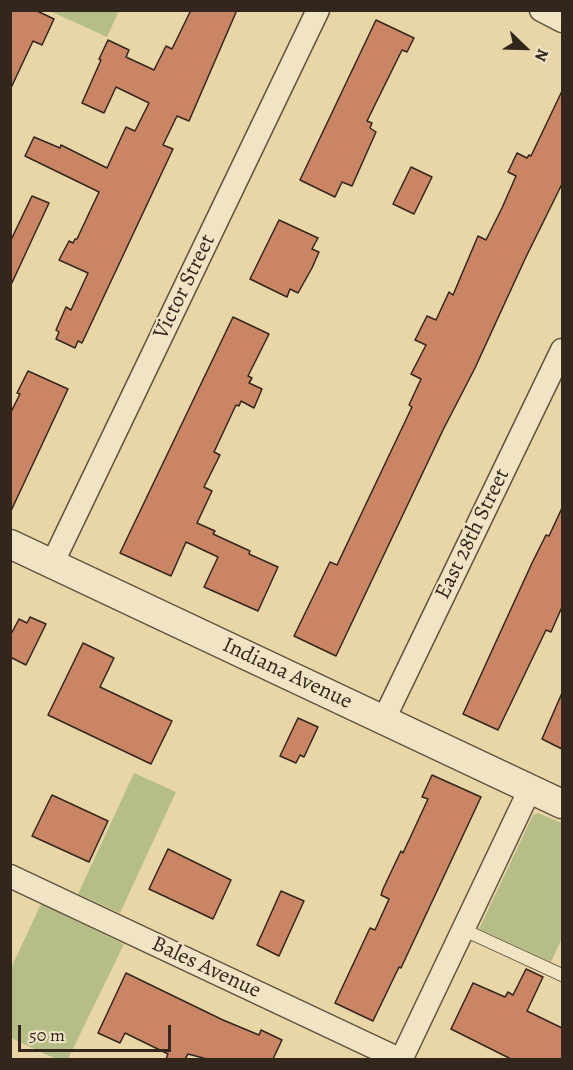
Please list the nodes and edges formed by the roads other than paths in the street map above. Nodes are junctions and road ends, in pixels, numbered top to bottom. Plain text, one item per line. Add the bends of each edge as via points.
1 (318, 10) edge
2 (541, 10) edge
3 (562, 21) edge
4 (562, 350) edge
5 (10, 544) edge
6 (52, 564) junction
7 (384, 719) junction
8 (530, 789) junction
9 (562, 804) edge
10 (10, 876) edge
11 (462, 929) junction
12 (562, 975) edge
13 (401, 1059) edge

1 - 6 street, Victor Street
2 - 3 street
4 - 7 street, East 28th Street
5 - 6 street, Indiana Avenue
6 - 7 street, Indiana Avenue
7 - 8 street, Indiana Avenue
8 - 9 street, Indiana Avenue
8 - 11 street
10 - 13 street, Bales Avenue
11 - 12 lane
11 - 13 street

